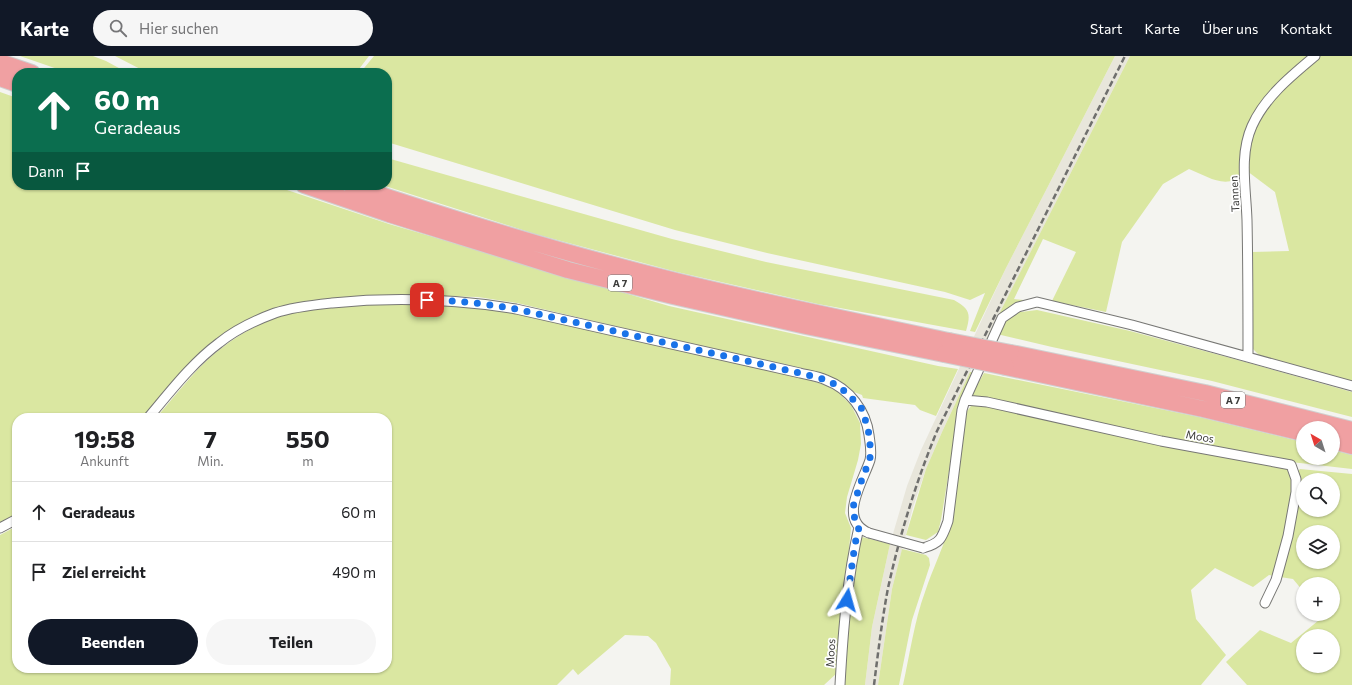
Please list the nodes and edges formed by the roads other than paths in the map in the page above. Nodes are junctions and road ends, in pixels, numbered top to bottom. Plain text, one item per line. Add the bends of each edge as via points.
1 (1315, 56) edge
2 (0, 62) edge
3 (17, 68) edge
4 (0, 78) edge
5 (12, 82) edge
6 (319, 190) edge
7 (366, 190) edge
8 (946, 348) junction
9 (1248, 357) junction
10 (1008, 360) junction
11 (1352, 386) edge
12 (965, 400) junction
13 (152, 413) edge
14 (1352, 430) edge
15 (1296, 431) edge
16 (1340, 443) edge
17 (1352, 446) edge
18 (12, 522) edge
19 (859, 527) junction
20 (0, 528) edge
21 (1266, 603) dead end
22 (840, 685) edge

1 - 9 street, Tannen via 1261,109 1247,145 1244,166
2 - 3 highway
4 - 5 highway
6 - 8 highway, A 7 via 568,270 769,318
7 - 8 highway, A 7 via 639,272 806,311
8 - 10 highway, A 7, bridge
9 - 11 street
9 - 12 street via 1038,302 1018,306 1002,318
10 - 14 highway, A 7 via 1205,393
10 - 15 highway, A 7
12 - 19 street, bridge via 948,521 942,539 923,548
12 - 21 street, Moos via 987,402 1161,441 1291,465 1296,479 1296,492 1288,536 1276,580
13 - 19 street via 185,375 219,343 246,326 276,313 310,306 352,302 442,300 487,304 746,360 827,380 841,388 861,407 868,428 870,459 853,507 853,514
16 - 17 highway
18 - 20 street
19 - 22 street, Moos via 843,628

